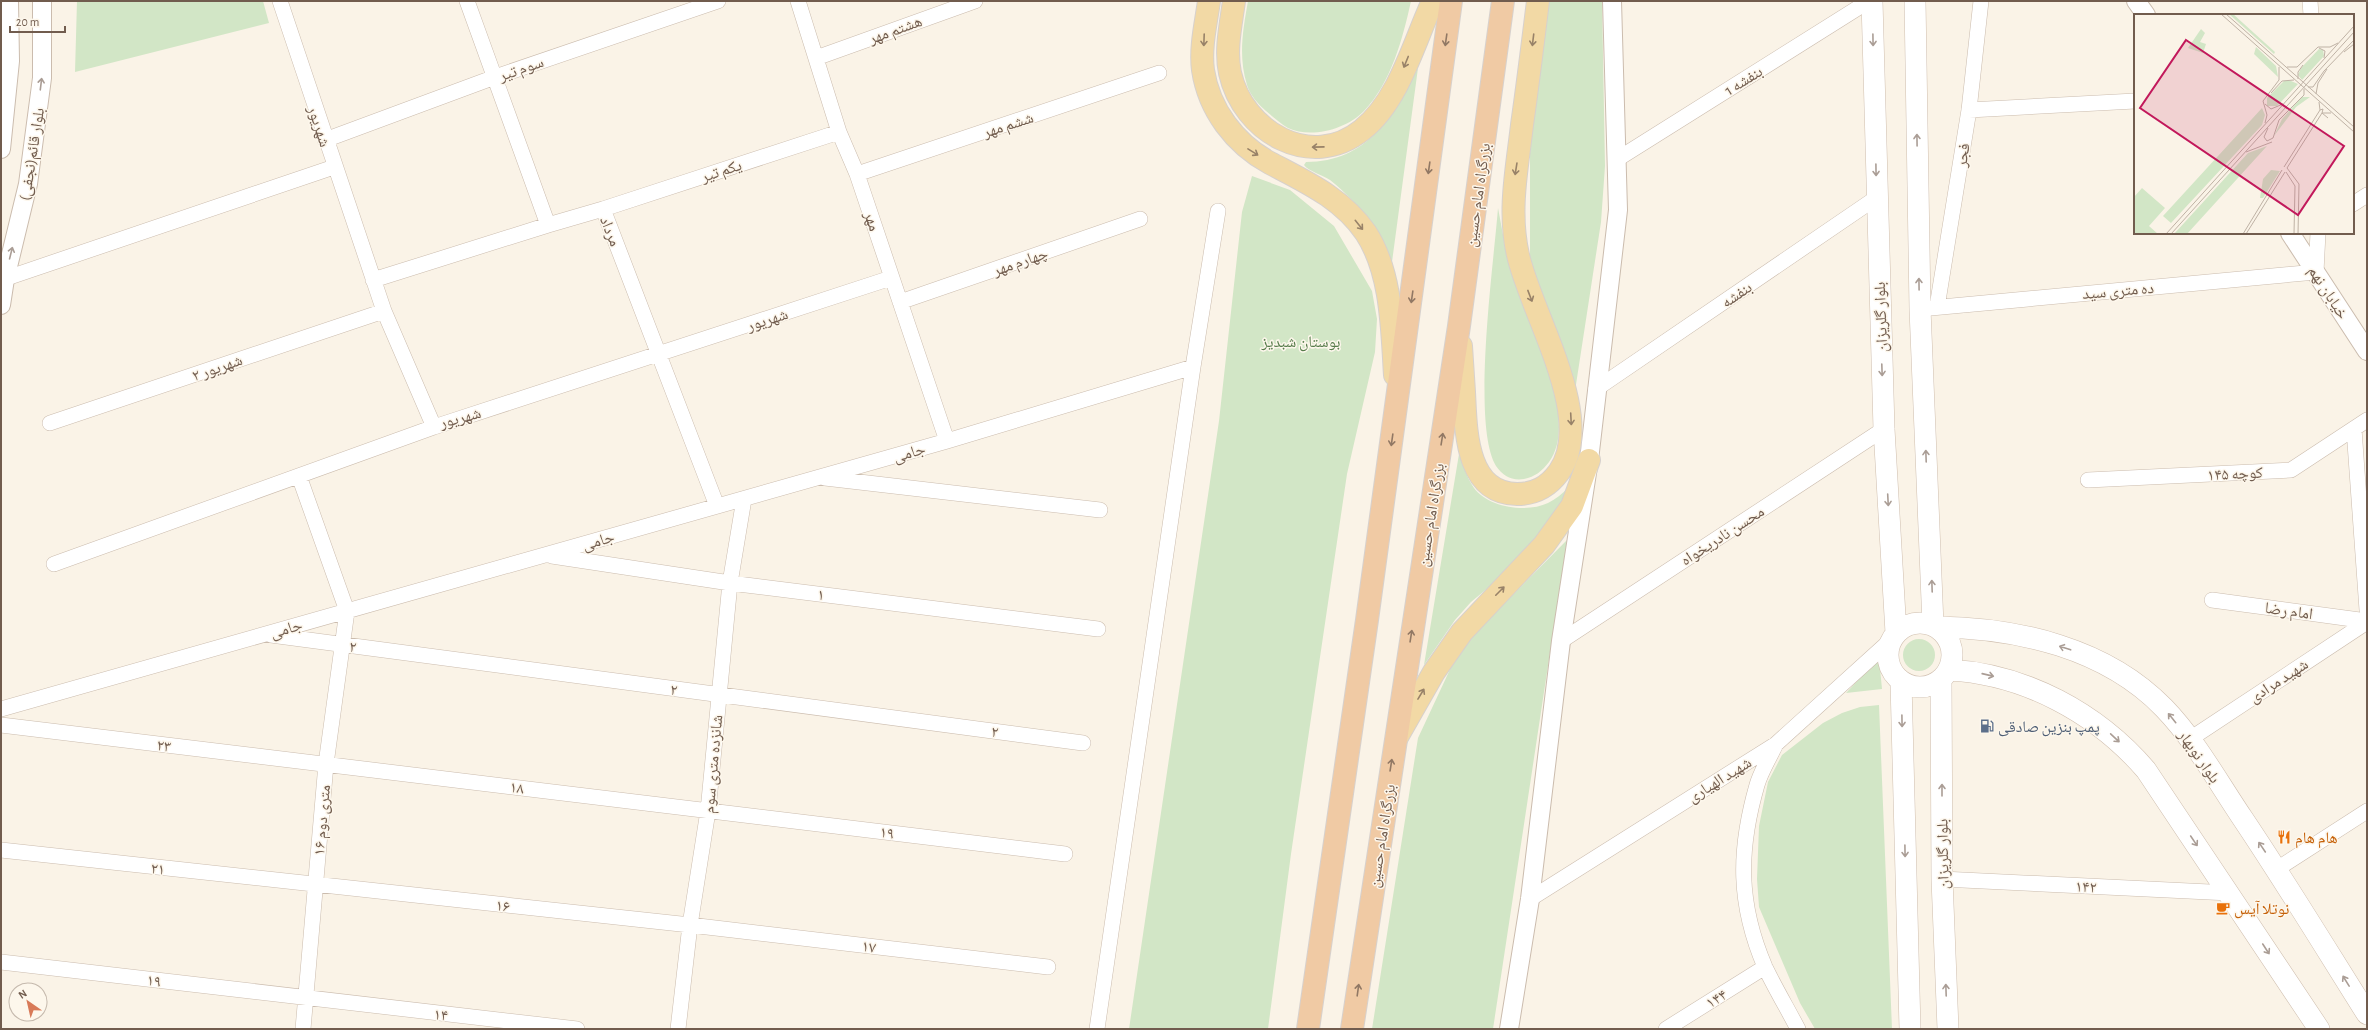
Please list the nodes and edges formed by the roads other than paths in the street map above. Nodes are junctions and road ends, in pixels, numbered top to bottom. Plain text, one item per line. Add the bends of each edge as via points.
1 (10, 1) edge
2 (42, 1) edge
3 (280, 1) edge
4 (467, 1) edge
5 (718, 1) edge
6 (798, 1) edge
7 (975, 1) edge
8 (1209, 1) edge
9 (1234, 1) edge
10 (1434, 1) edge
11 (1452, 1) edge
12 (1503, 1) edge
13 (1538, 1) edge
14 (1612, 1) edge
15 (1869, 1) edge
16 (1872, 1) edge
17 (1915, 1) edge
18 (1981, 1) edge
19 (2136, 1) edge
20 (2310, 1) edge
21 (2145, 14) edge
22 (2311, 14) edge
23 (816, 58) junction
24 (6, 62) edge
25 (1159, 73) dead end
26 (495, 77) junction
27 (2134, 101) edge
28 (1969, 110) junction
29 (840, 132) junction
30 (325, 140) junction
31 (1, 149) edge
32 (1616, 160) junction
33 (334, 166) junction
34 (857, 174) junction
35 (2367, 195) edge
36 (1876, 198) junction
37 (2354, 203) edge
38 (604, 209) junction
39 (1218, 211) dead end
40 (1140, 219) dead end
41 (548, 225) junction
42 (2291, 234) edge
43 (2318, 234) edge
44 (2316, 272) junction
45 (892, 278) junction
46 (3, 279) edge
47 (373, 280) junction
48 (900, 302) junction
49 (1, 305) edge
50 (1928, 308) junction
51 (384, 311) junction
52 (1459, 326) junction
53 (2367, 351) edge
54 (659, 354) junction
55 (1193, 367) junction
56 (1596, 389) junction
57 (1397, 407) junction
58 (2367, 420) edge
59 (50, 423) dead end
60 (434, 427) junction
61 (1884, 429) junction
62 (2354, 429) junction
63 (947, 441) junction
64 (1589, 460) junction
65 (299, 476) junction
66 (818, 478) junction
67 (2088, 480) dead end
68 (744, 499) junction
69 (717, 506) junction
70 (1100, 510) dead end
71 (545, 555) junction
72 (54, 564) dead end
73 (730, 583) junction
74 (2212, 600) dead end
75 (2367, 610) edge
76 (347, 611) junction
77 (2367, 621) edge
78 (1935, 626) junction
79 (1098, 629) dead end
80 (265, 634) junction
81 (1894, 636) junction
82 (1561, 641) junction
83 (344, 645) junction
84 (1945, 675) junction
85 (1901, 682) junction
86 (719, 694) junction
87 (1, 709) edge
88 (1, 726) edge
89 (2190, 739) junction
90 (1395, 740) junction
91 (1083, 743) dead end
92 (1776, 744) junction
93 (326, 764) junction
94 (708, 811) junction
95 (2367, 811) edge
96 (1, 850) edge
97 (1065, 854) dead end
98 (2277, 869) junction
99 (1942, 878) junction
100 (316, 885) junction
101 (2230, 893) junction
102 (1530, 899) junction
103 (690, 925) junction
104 (1, 962) edge
105 (1766, 967) junction
106 (1048, 968) dead end
107 (306, 998) junction
108 (2367, 1014) edge
109 (303, 1029) edge
110 (577, 1029) edge
111 (678, 1029) edge
112 (1097, 1029) edge
113 (1308, 1029) edge
114 (1352, 1029) edge
115 (1509, 1029) edge
116 (1666, 1029) edge
117 (1798, 1029) edge
118 (1910, 1029) edge
119 (1948, 1029) edge
120 (2319, 1029) edge

1 - 24 street, بلوار قائم(نجفی)
46 -> 2 street, بلوار قائم(نجفی) via 28,184 42,78
3 - 30 street, شهریور
4 - 26 street
5 - 26 street, سوم تیر
6 - 23 street, مهر
7 - 23 street, هشتم مهر
8 -> 57 main road via 1204,33 1203,70 1210,100 1224,124 1244,146 1329,195 1353,217 1366,234 1379,262 1389,303
10 -> 9 main road via 1395,87 1376,116 1347,140 1325,147 1292,144 1263,128 1250,115 1236,92 1228,61
11 -> 57 highway
12 - 52 highway, بزرگراه امام حسین
13 -> 52 main road via 1512,205 1518,255 1528,291 1561,376 1570,412 1571,429 1566,459 1559,473 1545,487 1531,494 1512,494 1492,487 1483,478 1471,457 1465,432
14 - 32 street
15 - 32 street, بنفشه 1
16 -> 36 main road, بلوار گلریزان
50 -> 17 main road
18 - 28 street, فجر
19 - 21 street
20 - 22 street
23 - 29 street, مهر
24 - 31 street, بلوار قائم(نجفی)
25 - 34 street, ششم مهر
26 - 30 street, سوم تیر
26 - 41 street
27 - 28 street
28 - 50 street, فجر
29 - 34 street, مهر
29 - 38 street, یکم تیر
30 - 33 street, شهریور
32 - 56 street via 1618,210
33 - 46 street
33 - 47 street, شهریور
34 - 45 street, مهر
35 - 37 street
36 - 56 street, بنفشه
36 -> 61 main road, بلوار گلریزان
38 - 41 street, مرداد
38 - 54 street, مرداد
39 - 55 street
40 - 48 street, چهارم مهر
41 - 47 street, مرداد
42 - 44 street, خیابان نهم
43 - 44 street
44 - 50 street, ده متری سید
44 - 53 street, خیابان نهم
45 - 48 street, مهر
45 - 54 street, شهریور
46 - 49 street, بلوار قائم(نجفی)
47 - 51 street, شهریور
48 - 63 street, مهر
78 -> 50 main road
51 - 59 street, شهریور ۲
51 - 60 street, شهریور
90 -> 52 highway, بزرگراه امام حسین
54 - 60 street, شهریور
54 - 69 street, مرداد
55 - 63 street, جامی
55 - 112 street
56 - 64 street
57 -> 113 highway
58 - 62 street, کوچه ۱۴۵
60 - 65 street
61 -> 81 main road, بلوار گلریزان
61 - 82 street, محسن نادریخواه
62 - 67 street, کوچه ۱۴۵ via 2291,470
62 - 75 street
63 - 66 street, جامی
64 - 82 street
90 -> 64 main road via 1434,672 1462,632 1544,546 1572,506
65 - 72 street
65 - 76 street
66 - 68 street, جامی
66 - 70 street
68 - 69 street, جامی
68 - 73 street, شانزده متری سوم
69 - 71 street, جامی
71 - 73 street, ۱
71 - 76 street, جامی
73 - 79 street, ۱
73 - 86 street, شانزده متری سوم
74 - 77 street, امام رضا
76 - 80 street, جامی
76 - 83 street, ۱۶ متری دوم
77 - 89 street, شهید مرادی
78 - 81 main road via 1923,622 1913,623
78 - 84 main road via 1950,642 1952,651
89 -> 78 main road, بلوار نوبهار via 2165,708 2151,696 2099,662 2059,646 2017,635 1991,630
80 - 83 street, ۲
80 - 87 street, جامی
81 - 85 main road via 1888,657 1890,666
81 - 92 street, شهید الهیاری
82 - 102 street
83 - 86 street, ۲
83 - 93 street, ۱۶ متری دوم
84 - 85 main road via 1934,684 1921,687
99 -> 84 main road, بلوار گلریزان
84 -> 101 main road via 1978,672 2025,685 2078,712 2112,735 2146,770
85 -> 118 main road
86 - 91 street, ۲
86 - 94 street, شانزده متری سوم
88 - 93 street, ۲۳
98 -> 89 main road, بلوار نوبهار
114 -> 90 highway, بزرگراه امام حسین
92 - 102 street, شهید الهیاری
92 - 105 street via 1757,785 1742,860 1745,903 1751,928
93 - 94 street, ۱۸
93 - 100 street, ۱۶ متری دوم
94 - 97 street, ۱۹
94 - 103 street, شانزده متری سوم
95 - 98 street
96 - 100 street, ۲۱
108 -> 98 main road, بلوار نوبهار
99 - 101 street, ۱۴۲
119 -> 99 main road, بلوار گلریزان
100 - 103 street, ۱۶
100 - 107 street, ۱۶ متری دوم
101 -> 120 main road
102 - 115 street
103 - 106 street, ۱۷
103 - 111 street, شانزده متری سوم
104 - 107 street, ۱۹
105 - 116 street, ۱۴۴
105 - 117 street
107 - 109 street, ۱۶ متری دوم
107 - 110 street, ۱۴

